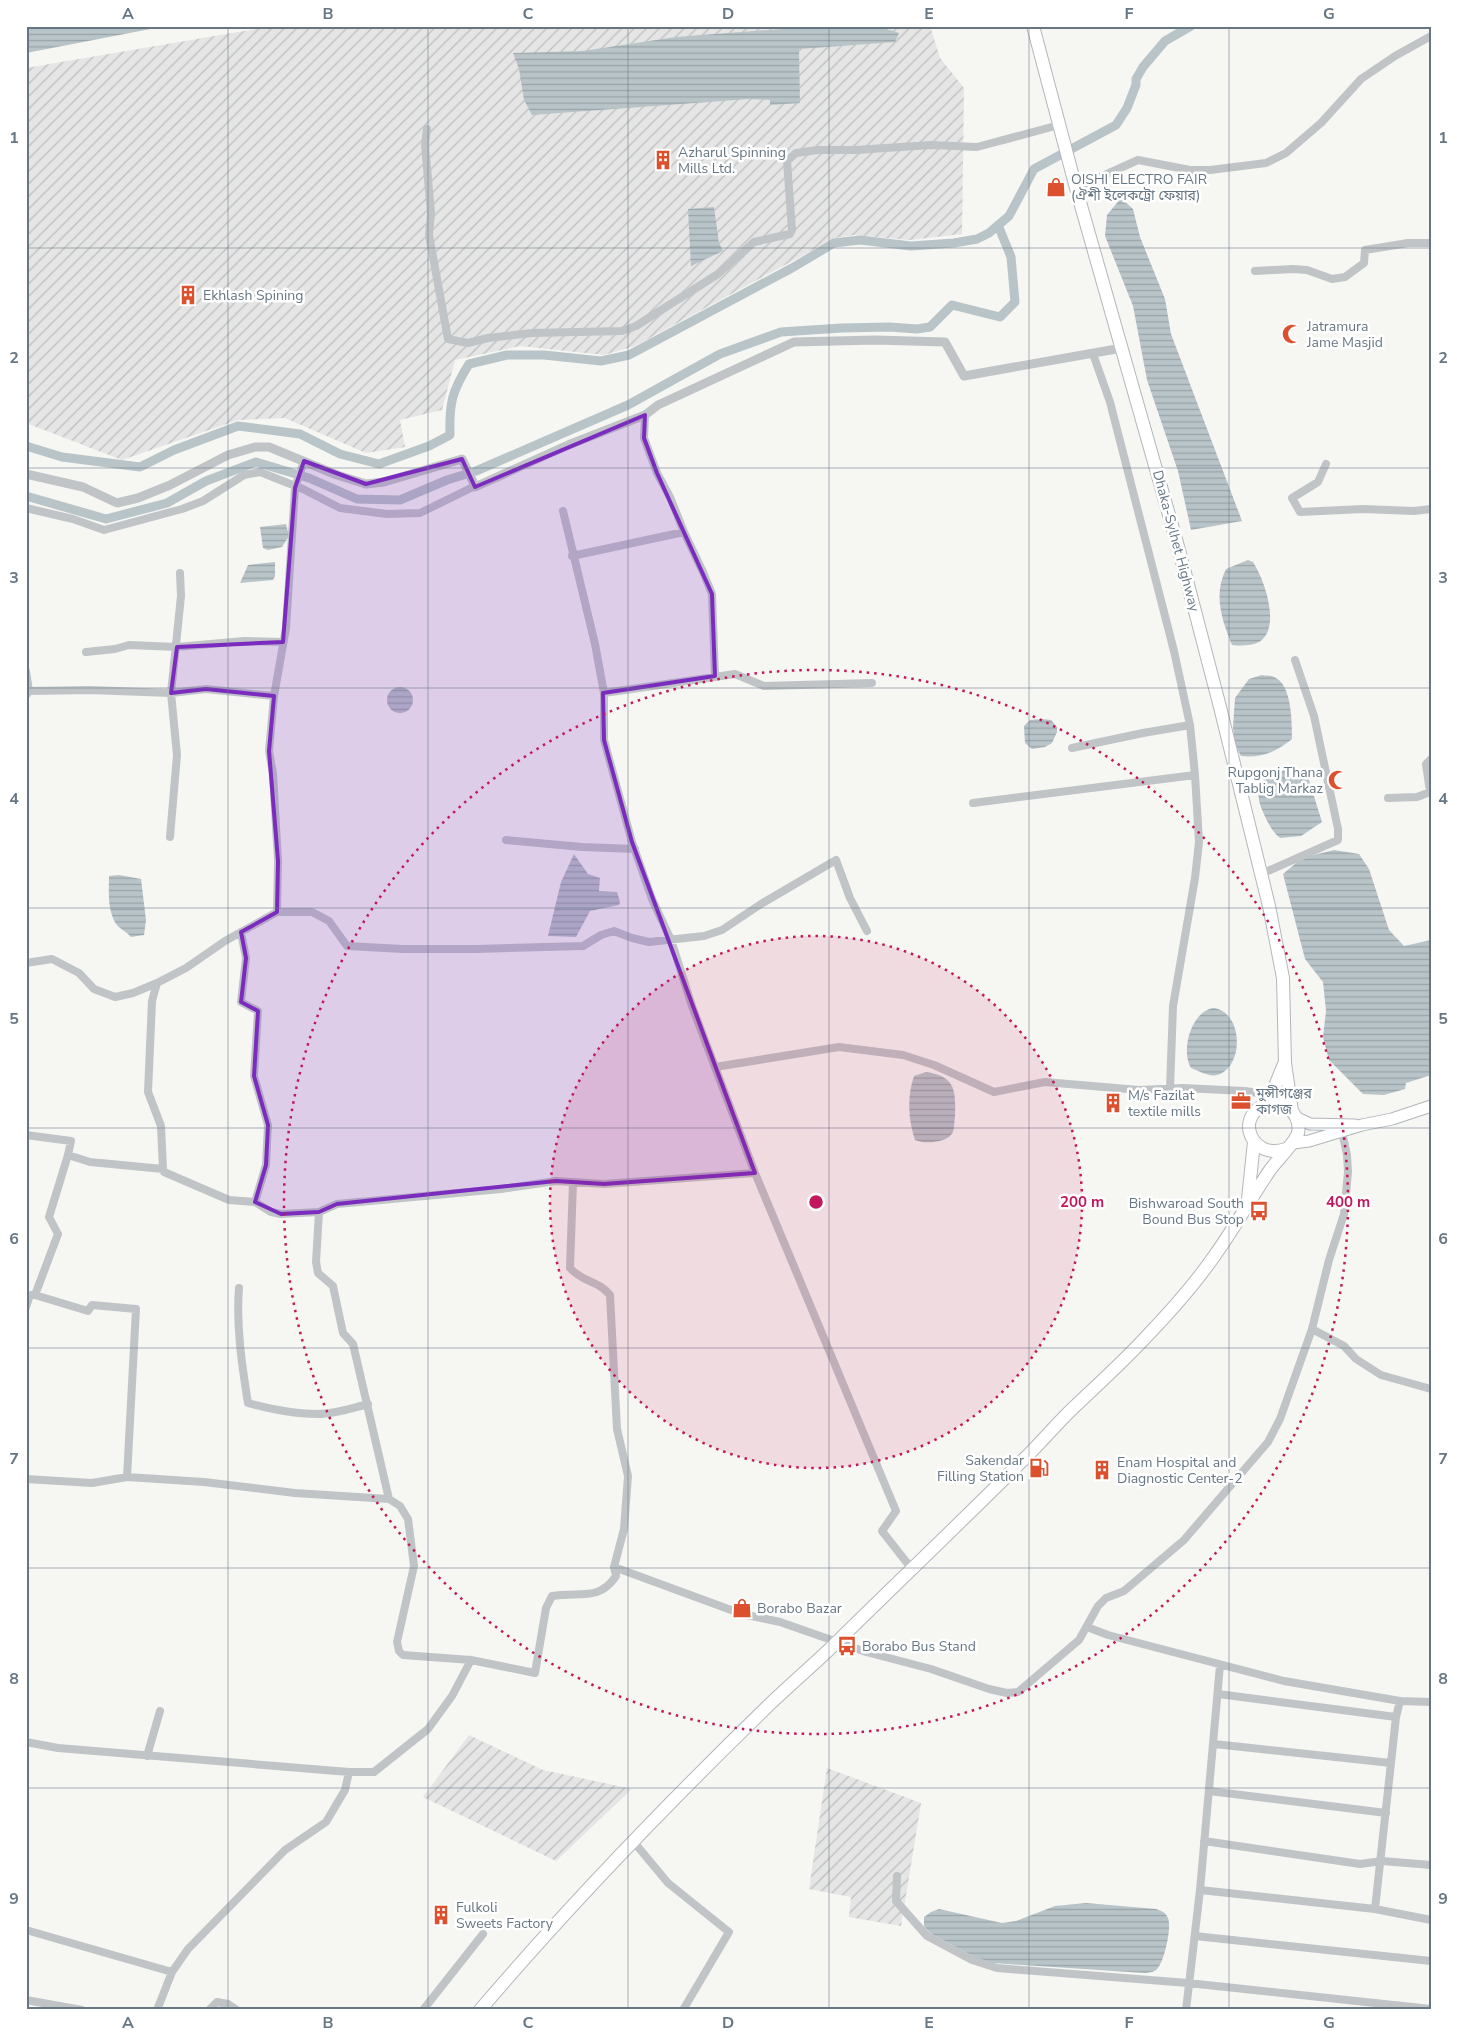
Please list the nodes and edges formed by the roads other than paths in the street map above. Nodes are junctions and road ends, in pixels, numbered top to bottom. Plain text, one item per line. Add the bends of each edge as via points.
1 (1033, 26) edge
2 (1431, 36) edge
3 (1060, 128) junction
4 (427, 129) dead end
5 (1076, 188) junction
6 (1431, 243) edge
7 (1255, 271) dead end
8 (1122, 348) junction
9 (1093, 354) junction
10 (645, 415) junction
11 (304, 461) junction
12 (1326, 464) dead end
13 (26, 474) edge
14 (295, 486) junction
15 (475, 486) junction
16 (26, 508) edge
17 (1431, 509) edge
18 (563, 511) dead end
19 (684, 532) junction
20 (572, 556) junction
21 (180, 573) dead end
22 (283, 642) junction
23 (177, 647) junction
24 (86, 652) dead end
25 (1295, 660) dead end
26 (26, 672) edge
27 (715, 676) junction
28 (872, 683) dead end
29 (27, 693) edge
30 (171, 693) junction
31 (604, 693) junction
32 (274, 696) junction
33 (1190, 725) junction
34 (1072, 748) dead end
35 (1431, 759) edge
36 (1195, 775) junction
37 (1388, 798) dead end
38 (974, 803) dead end
39 (170, 837) dead end
40 (506, 840) dead end
41 (635, 849) junction
42 (1261, 874) junction
43 (277, 912) junction
44 (867, 931) dead end
45 (241, 932) junction
46 (671, 940) junction
47 (26, 963) edge
48 (157, 983) junction
49 (1285, 1063) junction
50 (715, 1068) junction
51 (1170, 1089) junction
52 (1268, 1103) junction
53 (1431, 1106) edge
54 (1294, 1114) junction
55 (1341, 1128) junction
56 (26, 1135) edge
57 (1254, 1142) junction
58 (1290, 1146) junction
59 (68, 1155) junction
60 (163, 1169) junction
61 (755, 1173) junction
62 (573, 1182) junction
63 (255, 1202) junction
64 (1248, 1204) junction
65 (319, 1212) junction
66 (239, 1288) dead end
67 (35, 1296) junction
68 (26, 1307) edge
69 (1312, 1329) junction
70 (1431, 1389) edge
71 (368, 1404) junction
72 (127, 1477) junction
73 (26, 1479) edge
74 (389, 1499) junction
75 (614, 1567) junction
76 (911, 1568) junction
77 (1087, 1627) junction
78 (838, 1642) junction
79 (471, 1660) junction
80 (1220, 1665) junction
81 (1218, 1694) junction
82 (1400, 1701) junction
83 (1431, 1702) edge
84 (160, 1711) dead end
85 (1396, 1717) junction
86 (26, 1742) edge
87 (1214, 1744) junction
88 (147, 1756) junction
89 (1391, 1763) junction
90 (349, 1772) junction
91 (1209, 1791) junction
92 (1386, 1813) junction
93 (633, 1841) junction
94 (1204, 1841) junction
95 (1382, 1861) junction
96 (1431, 1865) edge
97 (897, 1876) dead end
98 (1200, 1890) junction
99 (1375, 1909) junction
100 (1431, 1920) edge
101 (26, 1930) edge
102 (483, 1934) dead end
103 (1195, 1936) junction
104 (1431, 1961) edge
105 (172, 1972) junction
106 (1188, 1983) junction
107 (29, 2000) edge
108 (1431, 2009) edge
109 (31, 2010) edge
110 (82, 2010) edge
111 (157, 2010) edge
112 (210, 2010) edge
113 (237, 2010) edge
114 (422, 2010) edge
115 (480, 2010) edge
116 (683, 2010) edge
117 (1186, 2010) edge

1 - 3 highway, Dhaka-Sylhet Highway
2 - 5 street via 1361,79 1321,123 1286,153 1266,163 1190,170 1138,160
3 - 4 street via 977,147 931,145 796,153 787,161 790,234 754,242 718,274 636,326 622,331 532,333 488,338 468,344 448,339 429,235
3 - 5 highway, Dhaka-Sylhet Highway
5 - 8 highway, Dhaka-Sylhet Highway
6 - 7 street via 1365,250 1364,263 1345,277 1332,279 1308,270 1293,269
8 - 9 street
8 - 42 highway, Dhaka-Sylhet Highway via 1216,688
9 - 10 street via 964,376 945,342 794,342 658,405
9 - 33 street via 1110,402
10 - 15 street
10 - 19 street via 644,438
11 - 13 street via 270,447 255,447 228,455 138,498 117,503 83,486
11 - 14 street
11 - 15 street via 366,484 384,482 462,459
12 - 17 street via 1318,482 1292,498 1300,512
14 - 15 street via 340,508 387,514 420,513
14 - 16 street via 260,472 244,475 203,501 104,530
14 - 22 street
18 - 20 street
19 - 20 street
19 - 27 street via 712,594
20 - 31 street
21 - 23 street
22 - 23 street via 244,641
22 - 32 street
23 - 24 street via 129,645
23 - 30 street
25 - 42 street via 1314,716 1338,840
26 - 29 street
27 - 28 street via 735,674 764,686
27 - 31 street
29 - 30 street via 89,690
30 - 32 street via 206,689
30 - 39 street via 177,755
31 - 41 street via 604,740
32 - 43 street via 269,751 278,861
33 - 34 street
33 - 36 street
35 - 37 street via 1426,764 1430,792 1417,797
36 - 38 street
36 - 51 street via 1199,842 1172,1006
40 - 41 street
41 - 46 street via 652,900
42 - 49 highway, Dhaka-Sylhet Highway via 1283,978
43 - 45 street
43 - 46 street via 312,912 329,922 347,946 457,949 583,946 614,931 649,942
44 - 46 street via 836,860 722,930
45 - 48 street
45 - 63 street via 246,958 241,1002 258,1011 254,1076 268,1124 266,1165
46 - 50 street
47 - 48 street via 52,959 80,973 94,989 115,998
48 - 60 street via 152,1001 148,1092 161,1126
49 - 52 highway, Dhaka-Sylhet Highway
49 - 54 highway, Dhaka-Sylhet Highway
50 - 51 street via 839,1047 903,1055 994,1092 1045,1082 1139,1090
50 - 61 street
51 - 52 street via 1258,1093
52 - 54 highway via 1281,1104
52 - 57 highway via 1254,1112 1250,1120
53 - 55 main road via 1392,1119
54 - 55 main road via 1310,1124
54 - 58 highway via 1298,1127
55 - 58 main road
55 - 69 street via 1348,1172 1344,1214
56 - 59 street via 71,1141
57 - 58 highway via 1270,1152
57 - 64 highway
58 - 64 highway
59 - 60 street via 90,1162
59 - 67 street via 49,1217 58,1234
60 - 63 street via 229,1200
61 - 62 street via 604,1184
61 - 76 street via 896,1511 882,1531
62 - 65 street via 337,1204
62 - 75 street via 570,1268 578,1276 603,1286 610,1295 617,1429 628,1476 624,1528
63 - 65 street via 281,1214
64 - 76 highway via 1178,1304
65 - 71 street via 318,1273 332,1286 342,1333 354,1344
66 - 71 street via 243,1375 248,1402 318,1414
67 - 68 street via 30,1296
67 - 72 street via 88,1311 92,1305 136,1309
69 - 70 street via 1344,1346 1356,1359 1381,1375
69 - 77 street via 1280,1420 1268,1442 1184,1540 1124,1591 1106,1598
71 - 74 street
72 - 73 street via 92,1483
72 - 74 street
74 - 79 street via 400,1506 408,1519 414,1566 397,1642 399,1651
75 - 78 street via 742,1614 780,1622
75 - 79 street via 616,1576 609,1587 594,1594 552,1596 546,1608 535,1673
76 - 78 highway
77 - 78 street via 1079,1640 1045,1671 1018,1692 1007,1693
77 - 80 street via 1108,1636
78 - 93 highway via 772,1702
79 - 90 street via 452,1696 428,1729 374,1772
80 - 81 street
80 - 82 street via 1284,1681
81 - 85 street
81 - 87 street
82 - 83 street
82 - 85 street
84 - 88 street
85 - 89 street
86 - 88 street
87 - 89 street
87 - 91 street
88 - 90 street
89 - 92 street
90 - 105 street via 344,1790 326,1822 285,1850 188,1949
91 - 92 street
91 - 94 street
92 - 95 street
93 - 115 highway
93 - 116 street via 668,1883 729,1932
94 - 95 street via 1360,1864
94 - 98 street
95 - 96 street
95 - 99 street
97 - 106 street via 896,1901 927,1936 972,1960 997,1968
98 - 99 street
98 - 103 street
99 - 100 street
101 - 105 street
102 - 114 street
103 - 104 street
103 - 106 street
105 - 111 street
106 - 108 street
106 - 117 street
107 - 109 street
107 - 110 street
112 - 113 street via 217,2002

